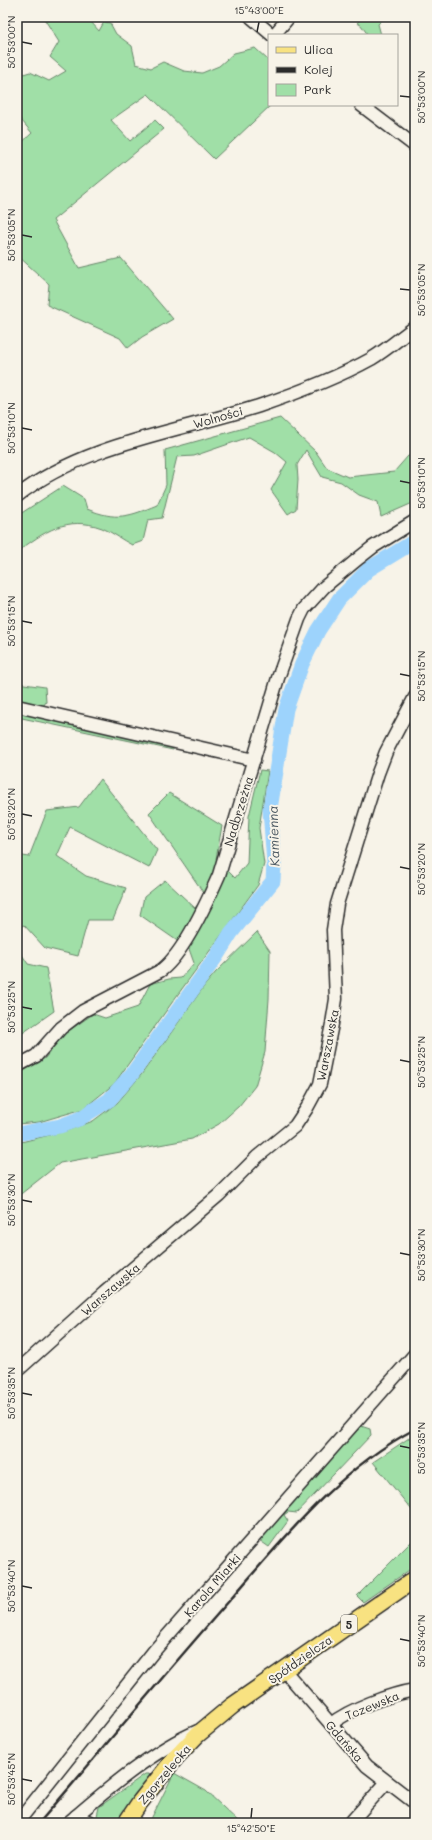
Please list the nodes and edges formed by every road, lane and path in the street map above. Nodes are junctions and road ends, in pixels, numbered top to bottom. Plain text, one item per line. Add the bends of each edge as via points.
1 (251, 17) edge
2 (289, 17) edge
3 (272, 34) edge
4 (274, 34) edge
5 (361, 106) edge
6 (415, 146) edge
7 (415, 327) edge
8 (17, 496) edge
9 (415, 521) edge
10 (415, 697) edge
11 (17, 706) edge
12 (254, 760) junction
13 (17, 1066) edge
14 (415, 1354) edge
15 (17, 1371) edge
16 (415, 1579) edge
17 (284, 1670) junction
18 (415, 1690) edge
19 (331, 1724) junction
20 (206, 1727) junction
21 (386, 1783) junction
22 (415, 1803) edge
23 (72, 1820) edge
24 (17, 1823) edge
25 (92, 1823) edge
26 (126, 1823) edge
27 (350, 1823) edge

1 - 3 street
2 - 4 street
5 - 6 street
7 - 8 street, Wolności via 372,358 305,390 80,459 52,472
9 - 12 street, Nadbrzeżna via 365,553 324,587 304,609 285,655
10 - 15 street, Warszawska via 378,773 337,904 333,930 336,999 320,1084 307,1108 295,1126 219,1195
11 - 12 street
12 - 13 street, Nadbrzeżna via 219,875 209,899 168,966 83,1010 61,1028 36,1056
14 - 24 street, Karola Miarki via 154,1651
16 - 17 main road, Spółdzielcza / 5
17 - 19 street, Gdańska
17 - 20 main road, Spółdzielcza / 5
18 - 19 street, Tczewska via 375,1701
19 - 21 street, Gdańska via 366,1766
20 - 23 street via 161,1752 95,1799
20 - 26 main road, Zgorzelecka / 5 via 168,1766
21 - 22 street, Gdańska
21 - 27 street
23 - 25 street

